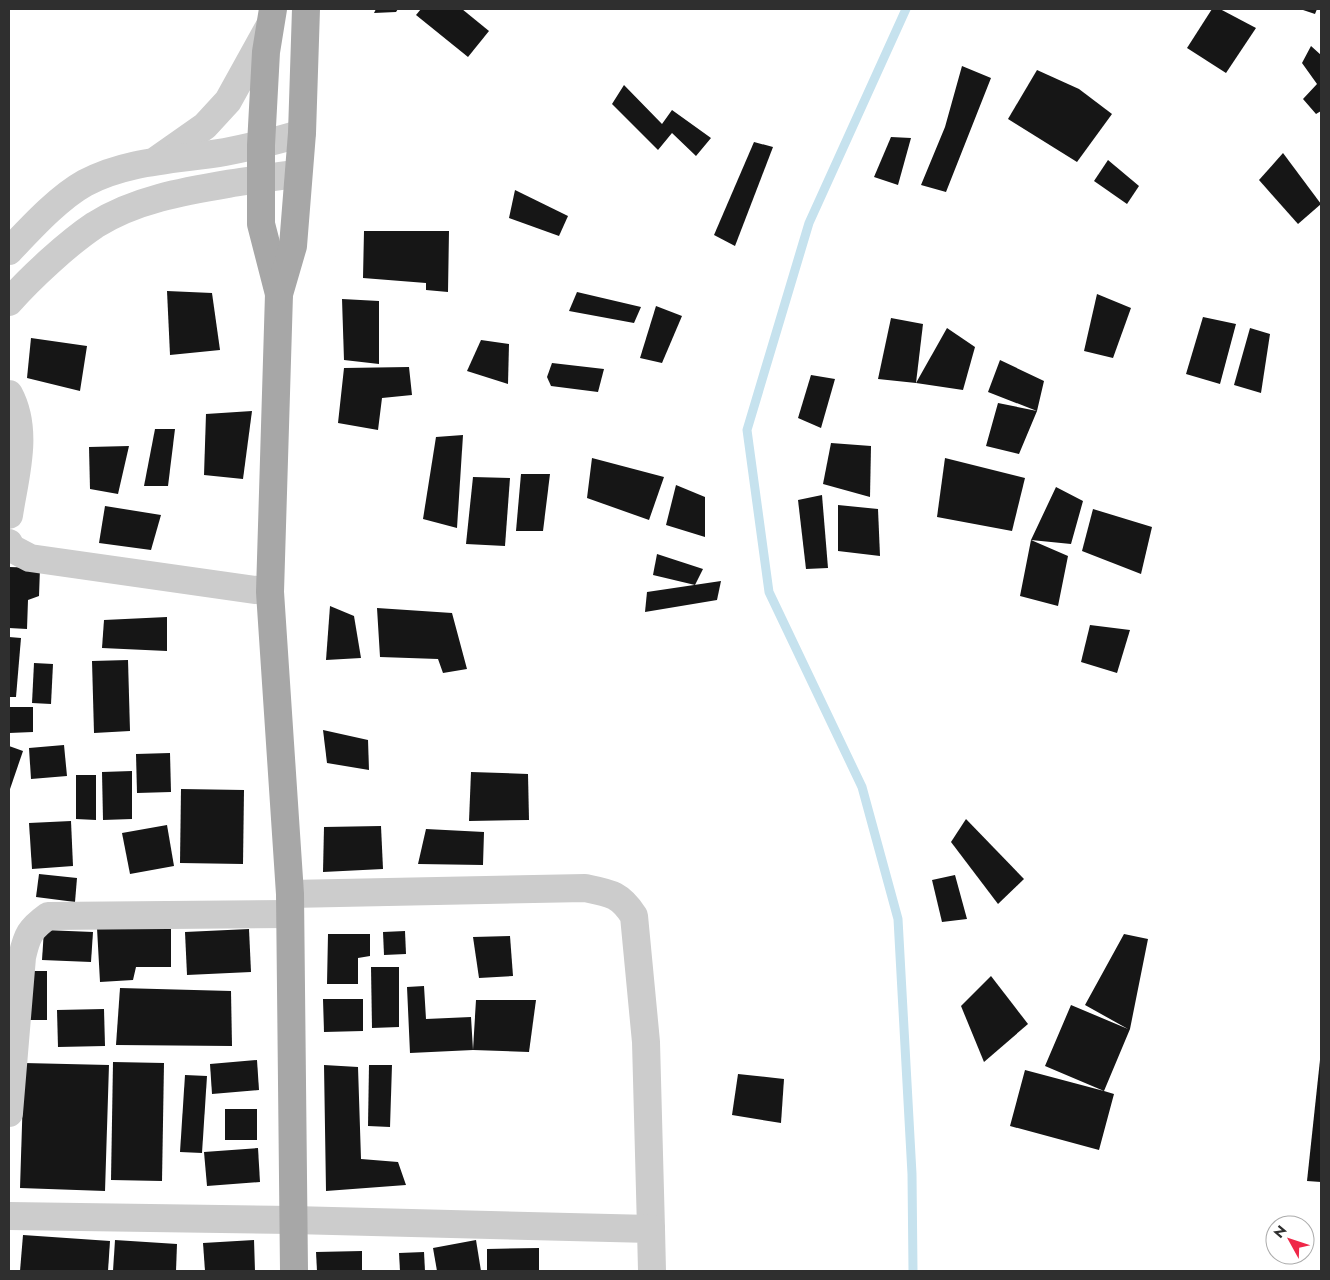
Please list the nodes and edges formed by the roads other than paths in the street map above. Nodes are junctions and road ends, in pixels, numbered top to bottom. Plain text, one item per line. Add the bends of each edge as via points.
1 (306, 9) edge
2 (271, 18) edge
3 (302, 133) junction
4 (261, 145) junction
5 (156, 160) junction
6 (297, 174) junction
7 (263, 178) junction
8 (9, 251) edge
9 (280, 294) junction
10 (9, 302) edge
11 (9, 394) edge
12 (9, 515) edge
13 (9, 543) edge
14 (270, 592) junction
15 (290, 904) junction
16 (9, 1113) edge
17 (9, 1216) edge
18 (293, 1220) junction
19 (651, 1229) junction
20 (294, 1271) edge
21 (652, 1271) edge

1 - 3 main road
2 - 4 main road
2 - 5 street via 228,101 205,126
3 - 4 street
3 - 6 main road
4 - 5 street
4 - 7 main road
5 - 8 street via 86,183 69,194
6 - 7 street
6 - 9 main road via 293,246
7 - 9 main road via 261,224
7 - 10 street via 178,192 143,203 95,225 42,269
9 - 14 main road
11 - 12 street via 16,408 20,443
13 - 14 street via 11,548 30,558
14 - 15 main road
15 - 16 street via 48,916 34,926 26,939 22,957
15 - 18 main road
15 - 19 street via 585,888 610,893 625,901 634,916 646,1042
17 - 18 street
18 - 19 street
18 - 20 main road
19 - 21 street

